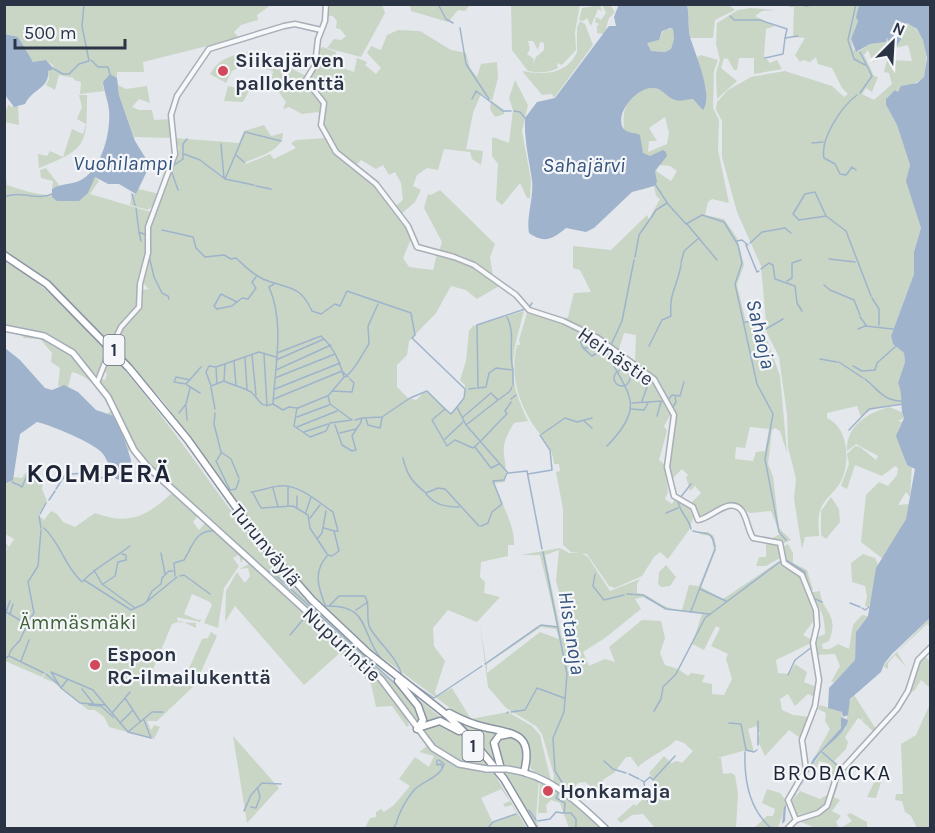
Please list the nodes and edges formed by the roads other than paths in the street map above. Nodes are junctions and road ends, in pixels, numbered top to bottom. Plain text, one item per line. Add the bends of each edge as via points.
1 (326, 4) edge
2 (321, 30) junction
3 (4, 257) edge
4 (4, 328) edge
5 (112, 346) dead end
6 (109, 352) dead end
7 (96, 381) junction
8 (930, 648) edge
9 (398, 681) junction
10 (434, 704) junction
11 (417, 729) junction
12 (459, 731) junction
13 (522, 772) junction
14 (509, 786) junction
15 (796, 820) junction
16 (531, 828) edge
17 (605, 828) edge
18 (788, 828) edge

1 - 2 street
2 - 5 street via 289,24 213,47 202,56 172,107 176,152 148,227 139,307 121,327
2 - 15 street, Heinästie via 315,66 306,80 324,103 323,129 340,158 376,184 408,226 415,246 474,265 516,295 528,309 592,335 648,374 660,387 674,416 667,467 674,496 693,507 698,520 734,505 743,513 753,538 777,542 782,561 802,575 816,610 813,643 819,680 815,706 802,740 806,769 788,803
3 - 9 highway, Turunväylä / 1 via 45,287 103,344 171,423 270,559 332,625
3 - 10 highway, Turunväylä / 1 via 47,284 113,350 178,427 261,542 307,595 367,652
4 - 7 main road, Nupurintie via 58,342
6 - 7 street
7 - 11 main road, Nupurintie via 147,466 381,679
8 - 15 street via 918,660 908,691 897,709 837,775 825,808
9 - 11 highway via 421,710 423,720
9 - 12 highway, Turunväylä / 1
10 - 13 highway via 472,724 516,735 527,751
10 - 14 highway, Turunväylä / 1 via 472,740
11 - 12 highway via 440,721
11 - 13 main road, Nupurintie, bridge via 428,743 453,761
12 - 16 highway, Turunväylä / 1 via 497,774
13 - 14 highway via 525,756 520,741 507,733 499,736 494,741 494,750
13 - 17 main road, Nupurintie via 568,794
14 - 16 highway, Turunväylä / 1
15 - 18 street

